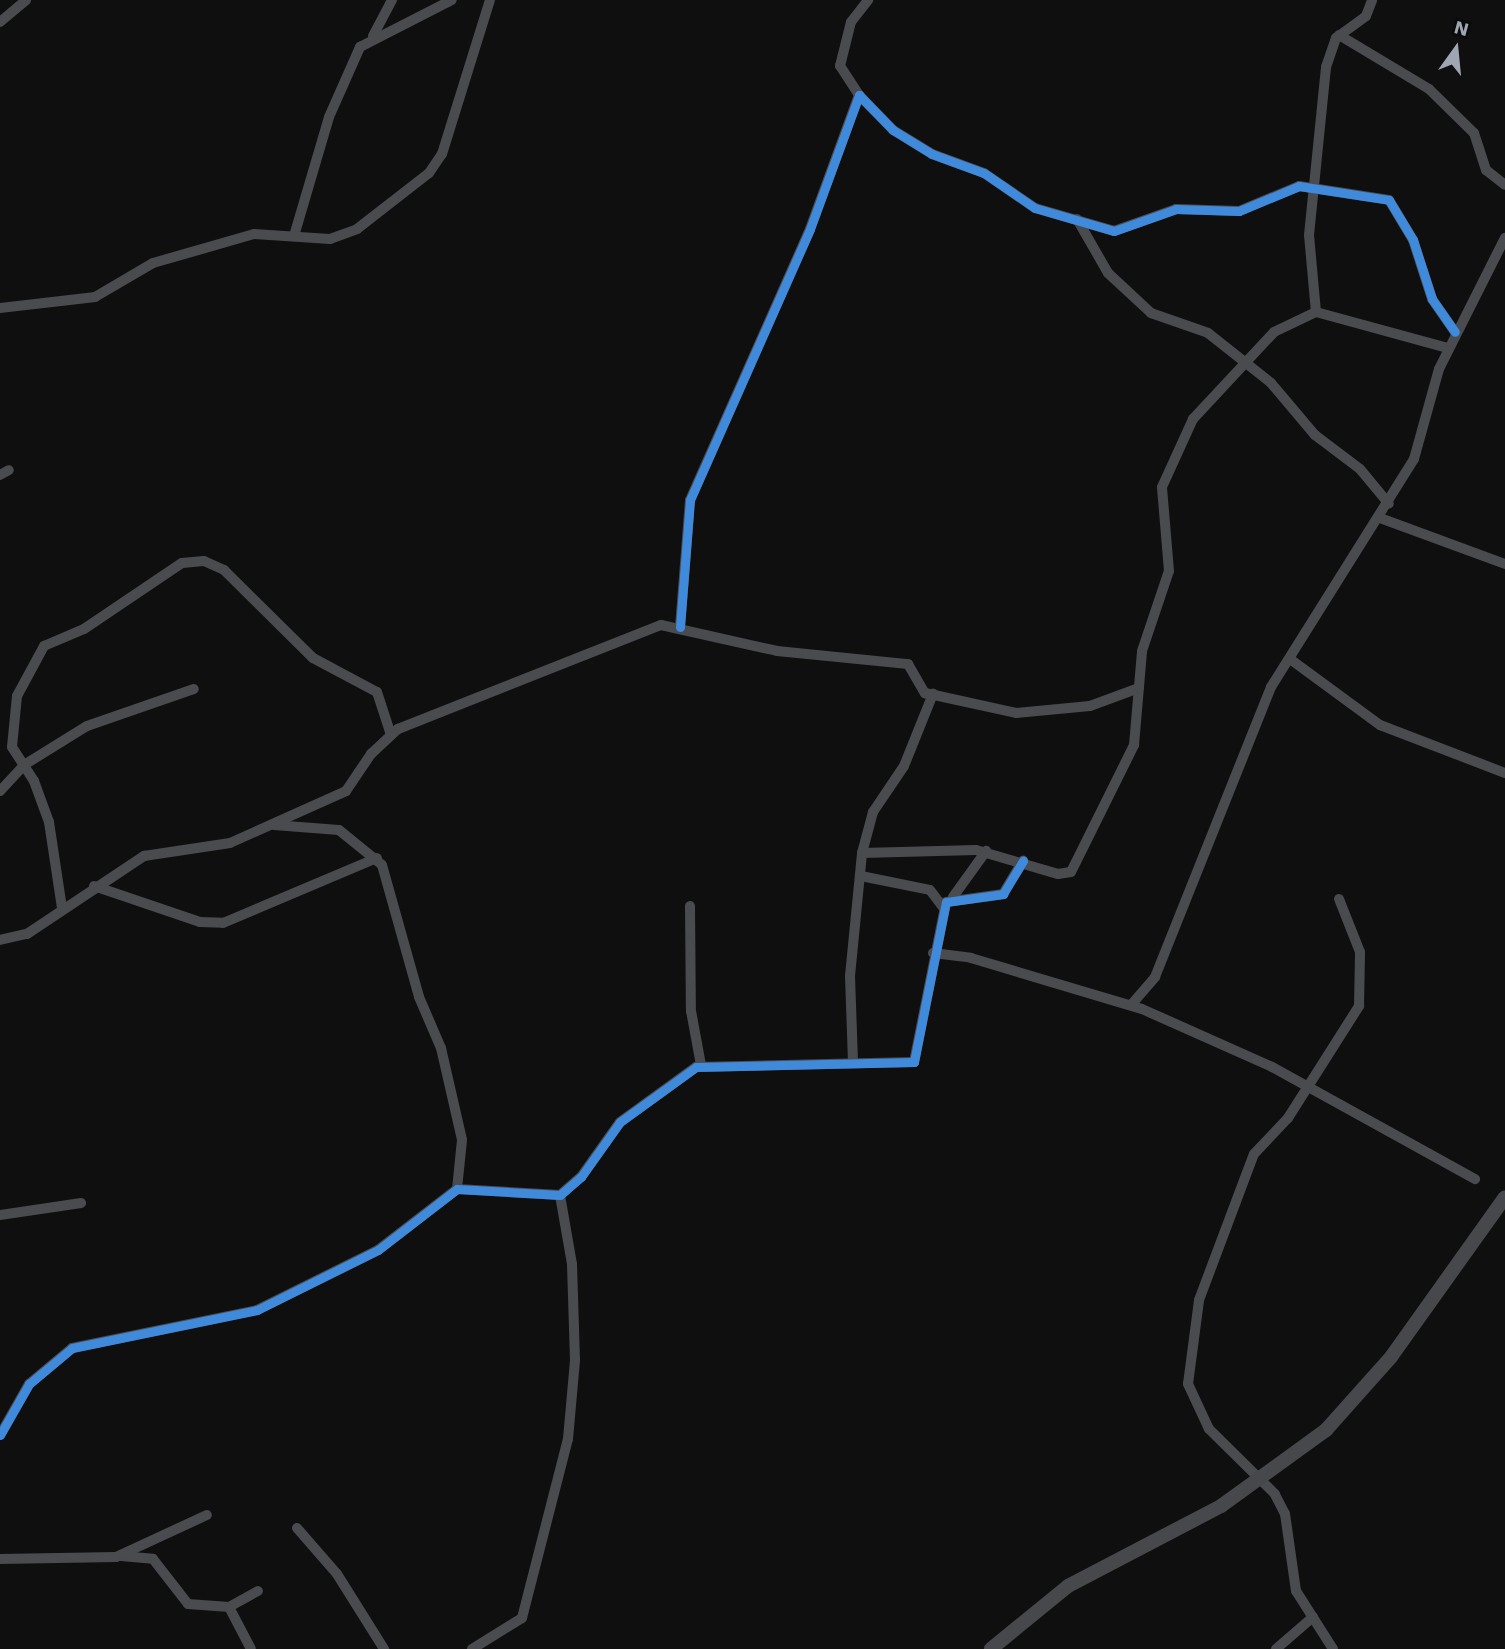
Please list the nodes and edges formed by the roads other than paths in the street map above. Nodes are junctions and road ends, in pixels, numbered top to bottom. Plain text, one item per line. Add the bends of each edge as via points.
1 (26, 0) edge
2 (392, 0) edge
3 (452, 0) edge
4 (490, 0) edge
5 (868, 0) edge
6 (1372, 0) edge
7 (0, 22) edge
8 (1339, 35) junction
9 (372, 36) junction
10 (859, 95) junction
11 (1505, 185) edge
12 (1313, 187) junction
13 (1077, 219) junction
14 (294, 236) junction
15 (1505, 238) edge
16 (1501, 252) edge
17 (0, 308) edge
18 (1316, 312) junction
19 (1455, 332) junction
20 (1448, 348) junction
21 (1244, 362) junction
22 (1389, 504) junction
23 (1380, 519) junction
24 (1505, 564) edge
25 (680, 627) junction
26 (1290, 659) junction
27 (1139, 688) junction
28 (194, 690) dead end
29 (933, 694) junction
30 (391, 735) junction
31 (24, 765) junction
32 (1505, 773) edge
33 (0, 790) edge
34 (268, 825) junction
35 (986, 851) junction
36 (862, 853) junction
37 (377, 858) junction
38 (1023, 861) junction
39 (861, 876) junction
40 (94, 886) junction
41 (953, 897) junction
42 (1339, 899) dead end
43 (690, 906) dead end
44 (943, 907) junction
45 (62, 908) junction
46 (0, 940) edge
47 (933, 953) junction
48 (1131, 1005) junction
49 (853, 1062) junction
50 (701, 1065) junction
51 (1306, 1087) junction
52 (1475, 1179) dead end
53 (457, 1189) junction
54 (560, 1195) junction
55 (1505, 1197) edge
56 (81, 1203) dead end
57 (0, 1215) edge
58 (0, 1436) edge
59 (1266, 1478) junction
60 (207, 1515) dead end
61 (297, 1528) dead end
62 (121, 1556) junction
63 (0, 1559) edge
64 (258, 1591) dead end
65 (229, 1608) junction
66 (1313, 1617) junction
67 (251, 1649) edge
68 (384, 1649) edge
69 (472, 1649) edge
70 (991, 1649) edge
71 (1276, 1649) edge
72 (1333, 1649) edge

1 - 7 street
2 - 9 street
3 - 9 street
4 - 14 street via 447,141 429,173 342,237
5 - 10 street via 851,22 839,66
6 - 8 street via 1366,16
8 - 11 street via 1429,89 1474,133 1486,170
8 - 12 street via 1326,66
9 - 14 street via 360,47 337,97
10 - 13 street via 907,140 984,173 1026,204
10 - 25 street via 810,229 690,500
12 - 13 street via 1289,188 1239,211 1177,209 1119,232
12 - 18 street via 1309,243
12 - 19 street via 1396,205 1432,299
13 - 21 street via 1108,273 1151,313 1208,333
14 - 17 street via 254,234 153,263 89,299
15 - 16 street
16 - 19 street
18 - 20 street
18 - 21 street via 1274,332
19 - 20 street
20 - 22 street via 1414,459
21 - 22 street via 1271,383 1315,435 1360,469
21 - 27 street via 1194,419 1167,472 1161,500 1170,570 1142,651
22 - 23 street
23 - 24 street
23 - 26 street
25 - 29 street via 753,648 908,664 917,670 921,690
25 - 30 street via 647,628
26 - 32 street via 1380,725
26 - 48 street via 1264,703 1155,977
27 - 29 street via 1090,706 1024,713
27 - 38 street via 1134,745 1079,864 1064,875
28 - 31 street via 87,726
29 - 36 street via 904,766 873,813
30 - 31 street via 377,692 313,658 224,570 187,561 38,652 11,716 15,757
30 - 34 street via 352,787
31 - 33 street
31 - 45 street via 58,852
34 - 37 street via 340,830
34 - 40 street via 230,843 156,852
35 - 36 street
35 - 38 street
35 - 41 street
36 - 39 street
37 - 40 street via 223,923 200,922
37 - 53 street via 441,1048 462,1140
38 - 41 street via 1003,894
39 - 44 street via 930,890
39 - 49 street via 850,976
40 - 45 street
41 - 44 street
42 - 51 street via 1360,953 1363,994
43 - 50 street via 691,1011
44 - 47 street
45 - 46 street via 27,933
47 - 48 street
47 - 49 street via 916,1060
48 - 51 street
49 - 50 street
50 - 54 street via 620,1122
51 - 52 street
51 - 59 street via 1254,1154 1208,1269 1191,1351 1191,1402 1223,1444
53 - 54 street
53 - 58 street via 378,1250 257,1310 61,1354 29,1384
54 - 69 street via 572,1264 575,1360 568,1439 522,1618
55 - 59 main road via 1391,1357 1326,1430
56 - 57 street
59 - 66 street via 1285,1514 1296,1591
59 - 70 main road via 1068,1587
60 - 62 street
61 - 68 street via 337,1574
62 - 63 street
62 - 65 street via 153,1559 186,1603
64 - 65 street
65 - 67 street
66 - 71 street
66 - 72 street

